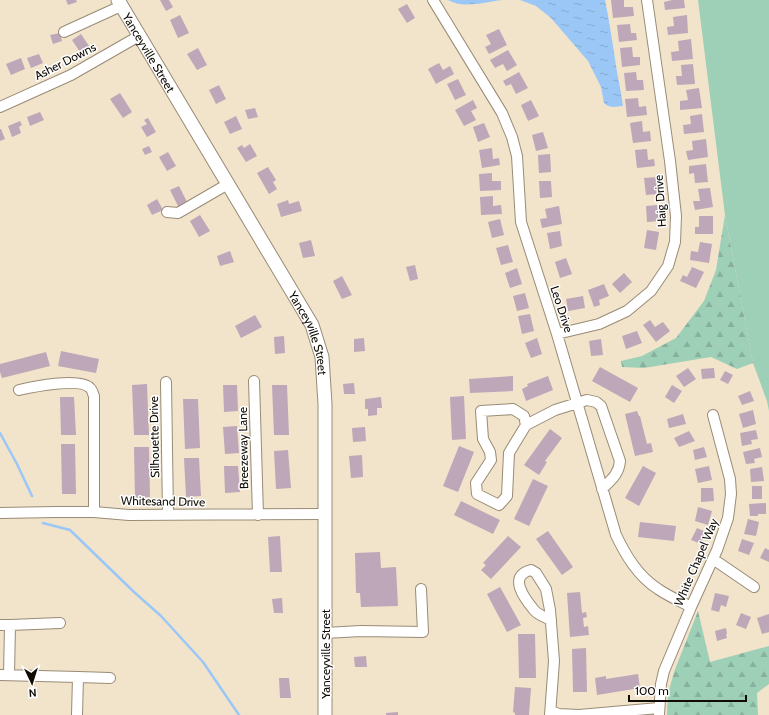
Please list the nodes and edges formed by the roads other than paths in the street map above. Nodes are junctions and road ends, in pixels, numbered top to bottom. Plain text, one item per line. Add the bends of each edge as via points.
1 (433, 0) edge
2 (647, 0) edge
3 (119, 3) edge
4 (64, 32) dead end
5 (139, 36) junction
6 (0, 106) edge
7 (228, 184) junction
8 (167, 212) dead end
9 (557, 334) junction
10 (254, 381) dead end
11 (166, 382) dead end
12 (19, 390) dead end
13 (577, 403) junction
14 (713, 416) dead end
15 (526, 425) junction
16 (490, 452) junction
17 (509, 453) junction
18 (602, 489) junction
19 (94, 512) junction
20 (0, 513) edge
21 (325, 514) junction
22 (168, 515) junction
23 (258, 515) junction
24 (713, 559) junction
25 (754, 587) dead end
26 (421, 589) dead end
27 (691, 608) junction
28 (550, 620) junction
29 (60, 623) dead end
30 (5, 625) edge
31 (325, 633) junction
32 (5, 675) edge
33 (78, 678) junction
34 (110, 678) dead end
35 (659, 712) edge
36 (550, 713) edge
37 (77, 715) edge
38 (325, 715) edge

1 - 9 street, Leo Drive via 502,113 512,137 517,156 521,222
2 - 9 street, Haig Drive via 670,161 676,216 675,242 668,266 651,291 627,311 599,324
3 - 4 street via 105,14
3 - 5 main road, Yanceyville Street
5 - 6 street, Asher Downs via 71,76
5 - 7 main road, Yanceyville Street
7 - 8 street via 178,213
7 - 21 main road, Yanceyville Street via 312,325 322,357 325,404
9 - 13 street, Leo Drive
10 - 23 street, Breezeway Lane
11 - 22 street, Silhouette Drive
12 - 19 street via 43,384 65,383 84,384 90,388 94,396
13 - 15 street via 555,410
13 - 18 street, Leo Drive
13 - 18 street via 587,400 602,406 620,461 616,475
14 - 24 street, White Chapel Way via 730,479 731,494 728,518
15 - 16 street via 524,416 513,409 481,411 483,439
15 - 17 street
16 - 17 street via 503,455
16 - 17 street via 491,460 476,483 477,494 499,504 507,496
18 - 27 street, Leo Drive via 616,535 631,562 658,589
19 - 20 street, Whitesand Drive
19 - 22 street, Whitesand Drive
21 - 23 street, Whitesand Drive
21 - 31 main road, Yanceyville Street
22 - 23 street, Whitesand Drive
24 - 25 street
24 - 27 street, White Chapel Way
26 - 31 street via 423,632
27 - 35 street, White Chapel Way via 664,671
28 - 28 street via 546,590 536,573 531,570 526,572 519,577 520,588 535,611
28 - 36 street via 554,661
29 - 30 street
30 - 32 street
31 - 38 main road, Yanceyville Street
32 - 33 street
33 - 34 street
33 - 37 street
35 - 36 street via 579,715

